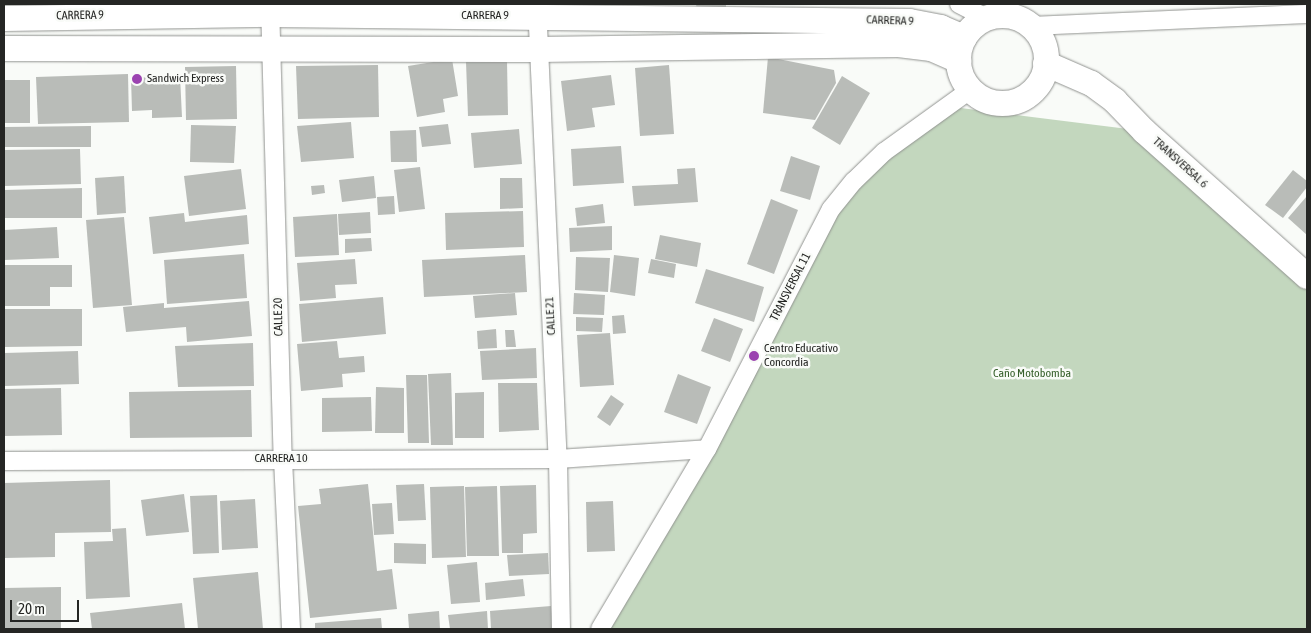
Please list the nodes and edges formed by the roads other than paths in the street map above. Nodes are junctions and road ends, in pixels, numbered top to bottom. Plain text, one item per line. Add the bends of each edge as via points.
1 (959, 4) edge
2 (270, 9) edge
3 (537, 10) edge
4 (1307, 14) edge
5 (4, 18) edge
6 (986, 18) junction
7 (1031, 26) junction
8 (272, 47) junction
9 (4, 48) edge
10 (538, 49) junction
11 (961, 49) junction
12 (1045, 63) junction
13 (970, 90) junction
14 (1307, 276) edge
15 (707, 449) junction
16 (283, 459) junction
17 (558, 459) junction
18 (4, 462) edge
19 (291, 629) edge
20 (560, 629) edge
21 (600, 629) edge

1 - 6 street
2 - 3 street, CARRERA 9
2 - 5 street, CARRERA 9
2 - 8 street, CALLE 20
3 - 10 street, CALLE 21
3 - 11 street, CARRERA 9 via 909,21 940,26
4 - 7 street
6 - 7 street via 1013,16
6 - 11 street via 973,26
7 - 12 street via 1042,43
8 - 9 street, CARRERA 9
8 - 10 street, CARRERA 9
8 - 16 street, CALLE 20
10 - 11 street, CARRERA 9 via 898,44
10 - 17 street, CALLE 21
11 - 13 street via 963,79
12 - 13 street via 1040,80 1020,99 994,102
12 - 14 street, TRANSVERSAL 6 via 1091,83 1114,100 1144,131
13 - 15 street, TRANSVERSAL 11 via 884,152 831,209
15 - 17 street, CARRERA 10
15 - 21 street, TRANSVERSAL 11
16 - 17 street, CARRERA 10
16 - 18 street, CARRERA 10
16 - 19 street, CALLE 20
17 - 20 street, CALLE 21

